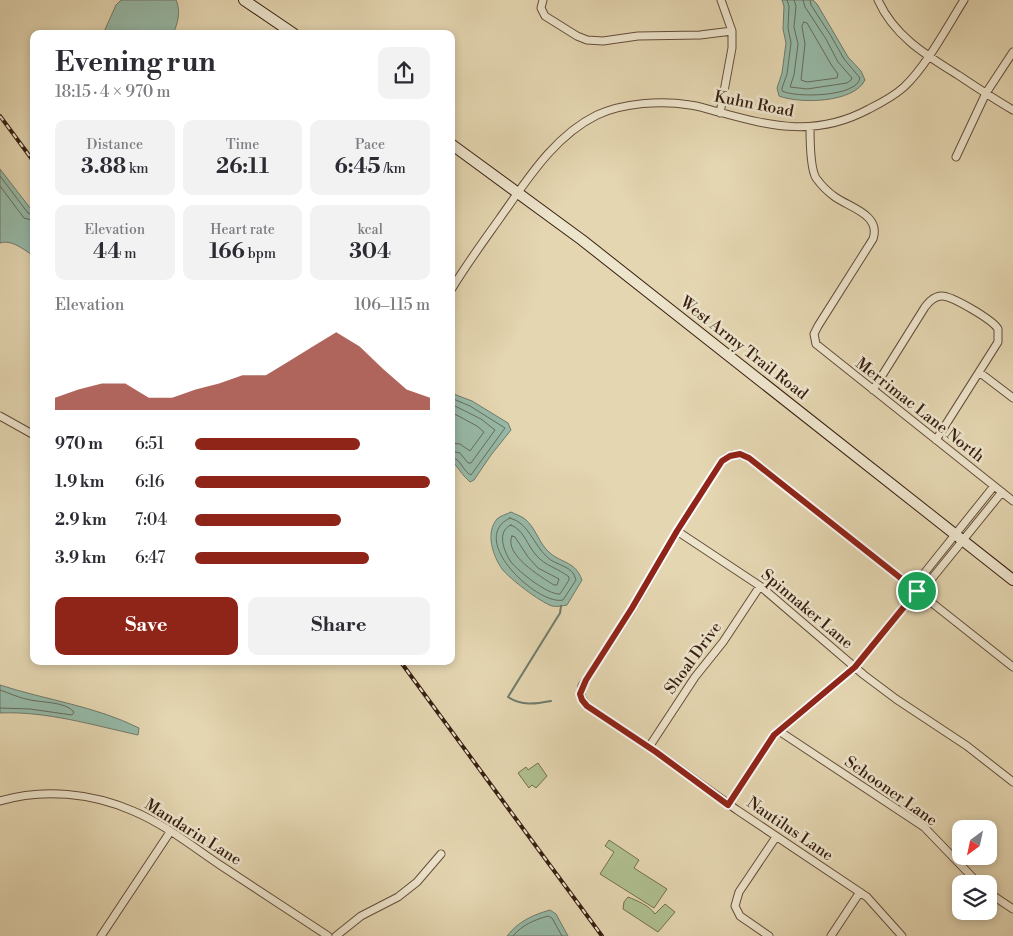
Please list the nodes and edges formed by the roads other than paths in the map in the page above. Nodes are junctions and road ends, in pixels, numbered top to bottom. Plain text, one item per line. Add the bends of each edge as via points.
1 (244, 0) edge
2 (543, 0) edge
3 (721, 0) edge
4 (878, 0) edge
5 (964, 0) edge
6 (288, 30) edge
7 (732, 31) junction
8 (1013, 52) edge
9 (928, 56) junction
10 (986, 93) junction
11 (1013, 110) edge
12 (720, 113) junction
13 (810, 128) junction
14 (455, 147) edge
15 (956, 157) dead end
16 (518, 193) junction
17 (455, 284) edge
18 (980, 372) junction
19 (872, 390) junction
20 (1013, 398) edge
21 (0, 416) edge
22 (30, 433) edge
23 (936, 440) junction
24 (994, 486) junction
25 (1002, 492) junction
26 (1013, 501) edge
27 (677, 531) junction
28 (959, 538) junction
29 (1013, 580) edge
30 (760, 586) junction
31 (917, 591) junction
32 (855, 667) junction
33 (1013, 667) edge
34 (779, 731) junction
35 (649, 747) junction
36 (1013, 782) edge
37 (0, 801) edge
38 (728, 805) junction
39 (170, 832) junction
40 (776, 836) junction
41 (441, 854) dead end
42 (970, 875) edge
43 (860, 892) junction
44 (997, 898) edge
45 (1013, 909) edge
46 (101, 936) edge
47 (328, 936) edge
48 (336, 936) edge
49 (769, 936) edge
50 (831, 936) edge
51 (902, 936) edge

1 - 6 main road
2 - 7 street via 541,8 545,16 587,40
3 - 7 street
4 - 9 street via 896,29
5 - 9 street, Kuhn Road
7 - 12 street
8 - 10 street
9 - 10 street
9 - 13 street, Kuhn Road via 904,87 880,103 842,121
10 - 11 street
10 - 15 street
12 - 13 street, Kuhn Road via 768,124
12 - 16 street, Kuhn Road via 689,104 655,103 622,106 598,115 564,138
13 - 19 street, Merrimac Lane North via 815,175 833,196 870,218 876,232 818,326 814,338 816,344
14 - 16 main road, West Army Trail Road
16 - 17 street, Kuhn Road
16 - 28 main road, West Army Trail Road via 683,318
18 - 19 street via 998,342 998,329 955,300 940,296 925,307
18 - 20 street
18 - 23 street
19 - 23 street, Merrimac Lane North
21 - 22 street
23 - 24 street, Merrimac Lane North
24 - 25 street, Merrimac Lane North
24 - 28 street
25 - 26 street, Merrimac Lane North
25 - 28 street
27 - 30 street, Spinnaker Lane
27 - 31 street via 722,461 735,454 744,455
27 - 35 street, Nautilus Lane via 580,694 587,706
28 - 29 main road, West Army Trail Road
28 - 31 street via 918,582
30 - 32 street, Spinnaker Lane
30 - 35 street, Shoal Drive
31 - 32 street
31 - 33 street
32 - 34 street
32 - 36 street, Spinnaker Lane
34 - 38 street
34 - 42 street, Schooner Lane via 924,827
35 - 38 street, Nautilus Lane
37 - 39 street, Mandarin Lane via 50,794 79,795 133,811
38 - 40 street, Nautilus Lane
39 - 46 street
39 - 47 street, Mandarin Lane
40 - 43 street, Nautilus Lane
40 - 49 street via 735,900 740,916
41 - 48 street via 411,887 361,916
43 - 50 street
43 - 51 street, Nautilus Lane
44 - 45 street

